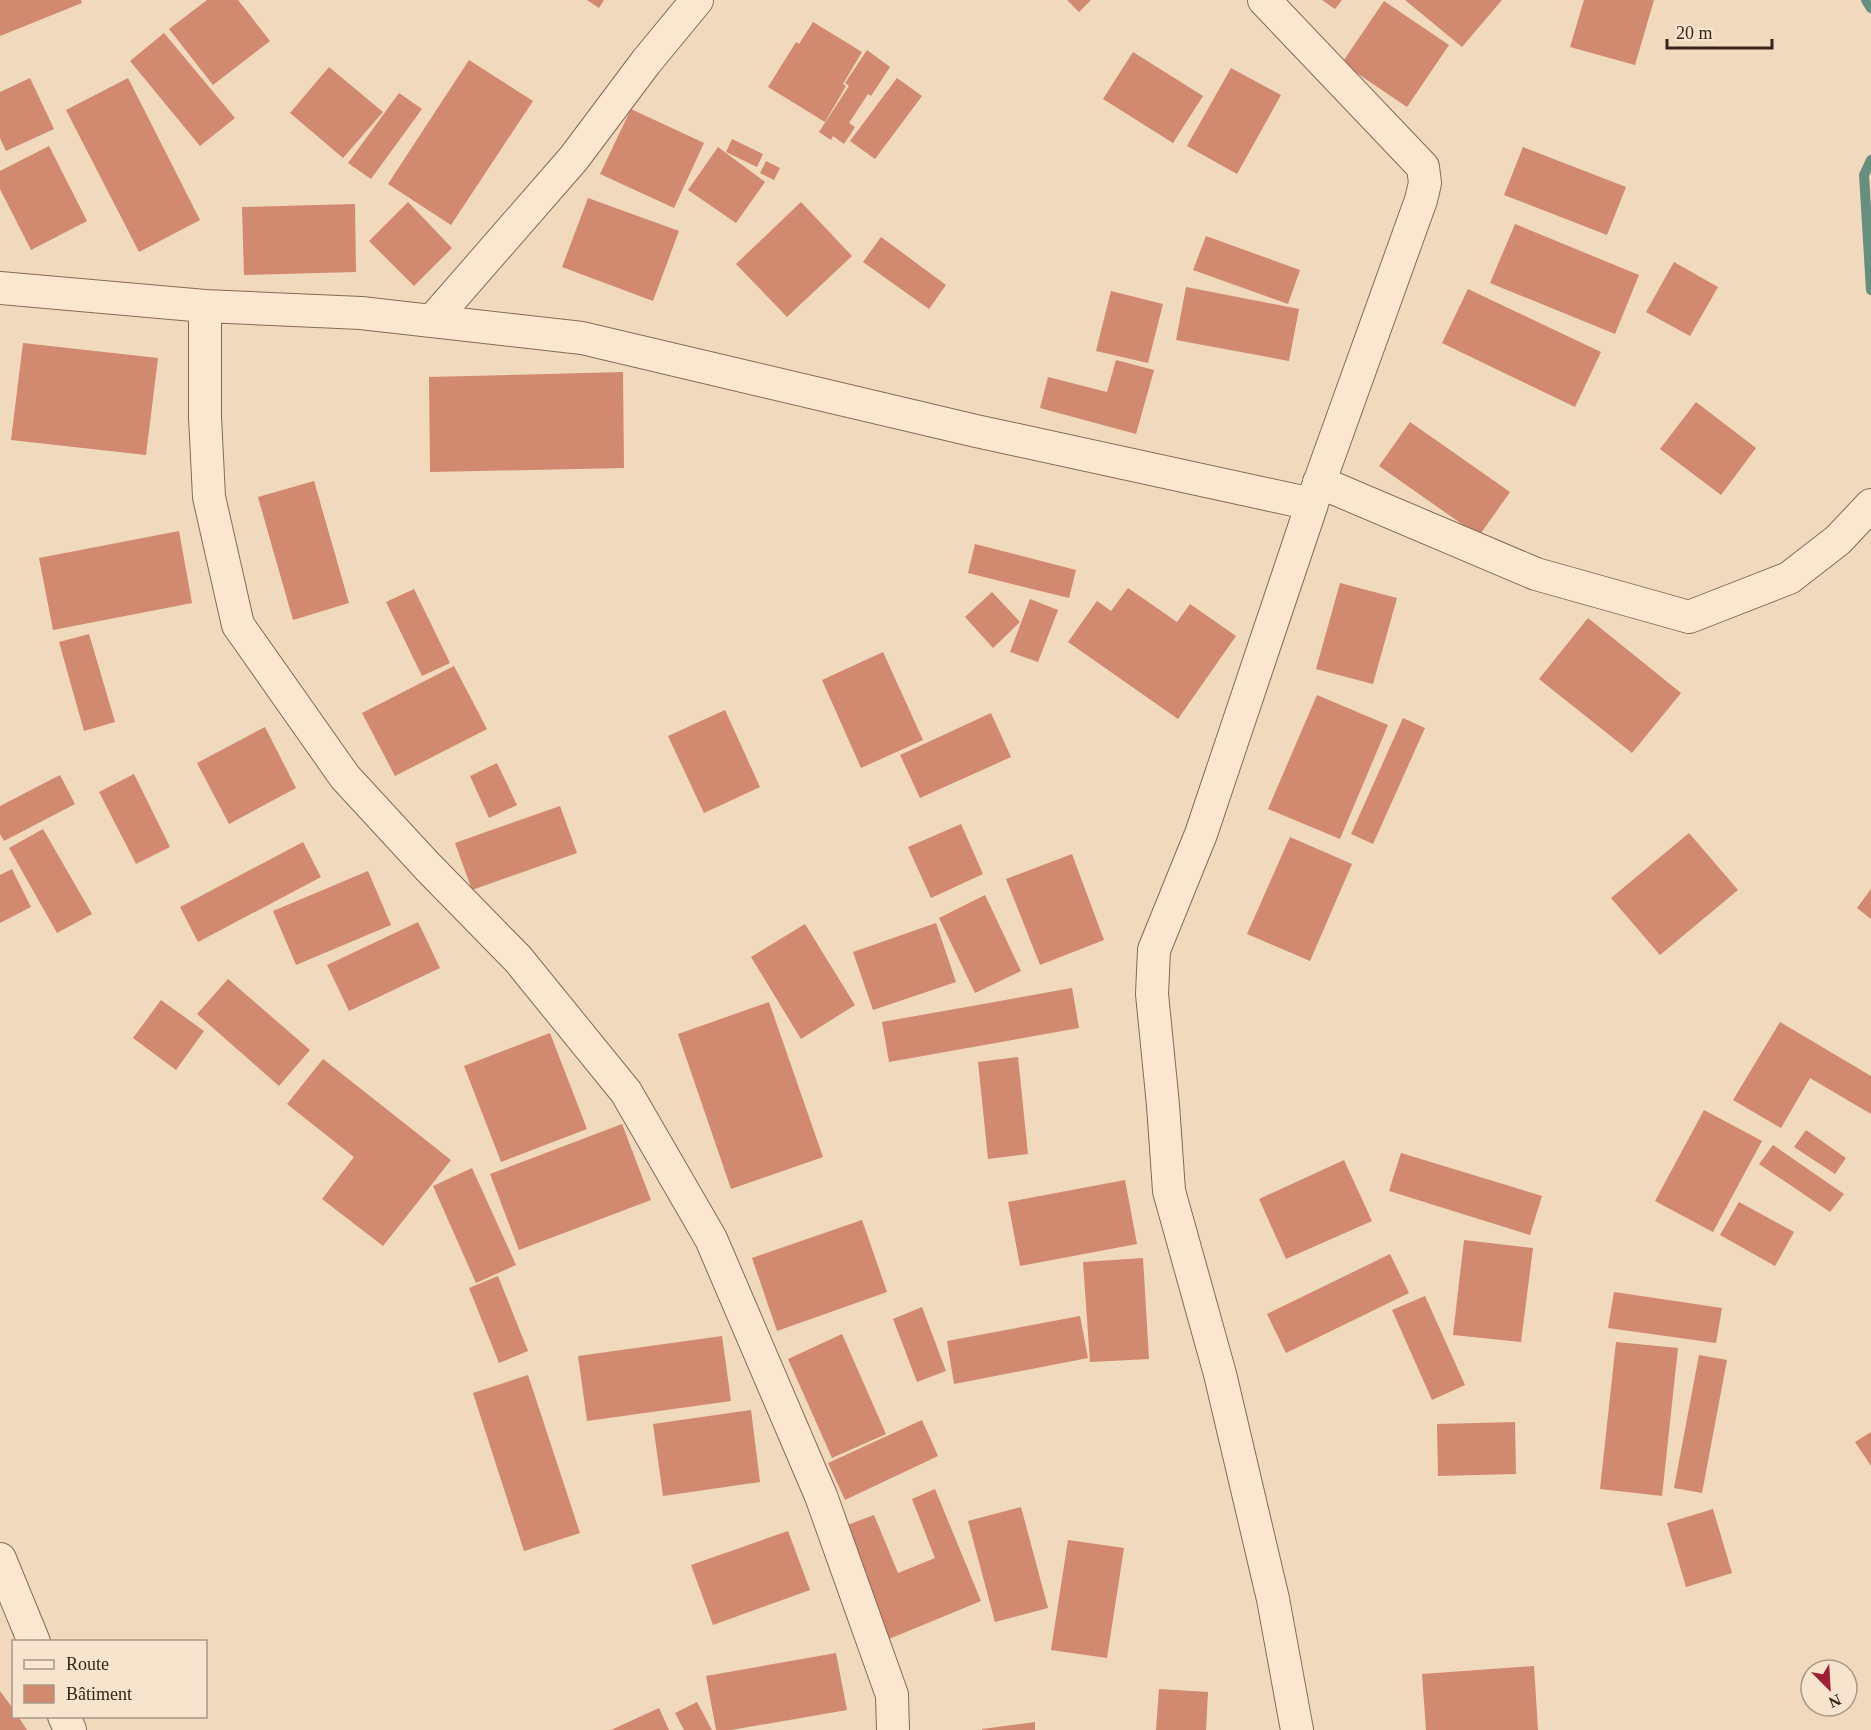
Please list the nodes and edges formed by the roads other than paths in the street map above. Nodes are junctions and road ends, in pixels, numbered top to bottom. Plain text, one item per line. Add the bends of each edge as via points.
1 (697, 0) edge
2 (1264, 0) edge
3 (0, 288) edge
4 (205, 306) junction
5 (432, 321) junction
6 (1315, 493) junction
7 (1871, 505) edge
8 (0, 1559) edge
9 (34, 1640) edge
10 (893, 1730) edge
11 (1297, 1730) edge

1 - 5 street via 574,158
2 - 6 street via 1423,167 1425,183
3 - 4 street
4 - 5 street via 361,313
4 - 10 street via 209,497 238,625 345,777 518,959 626,1092 711,1239 821,1496 892,1695
5 - 6 street via 582,338 976,431
6 - 7 street via 1536,574 1689,617 1789,578 1838,540
6 - 11 street via 1202,834 1154,950 1152,994 1169,1191 1223,1385 1273,1599
8 - 9 street

